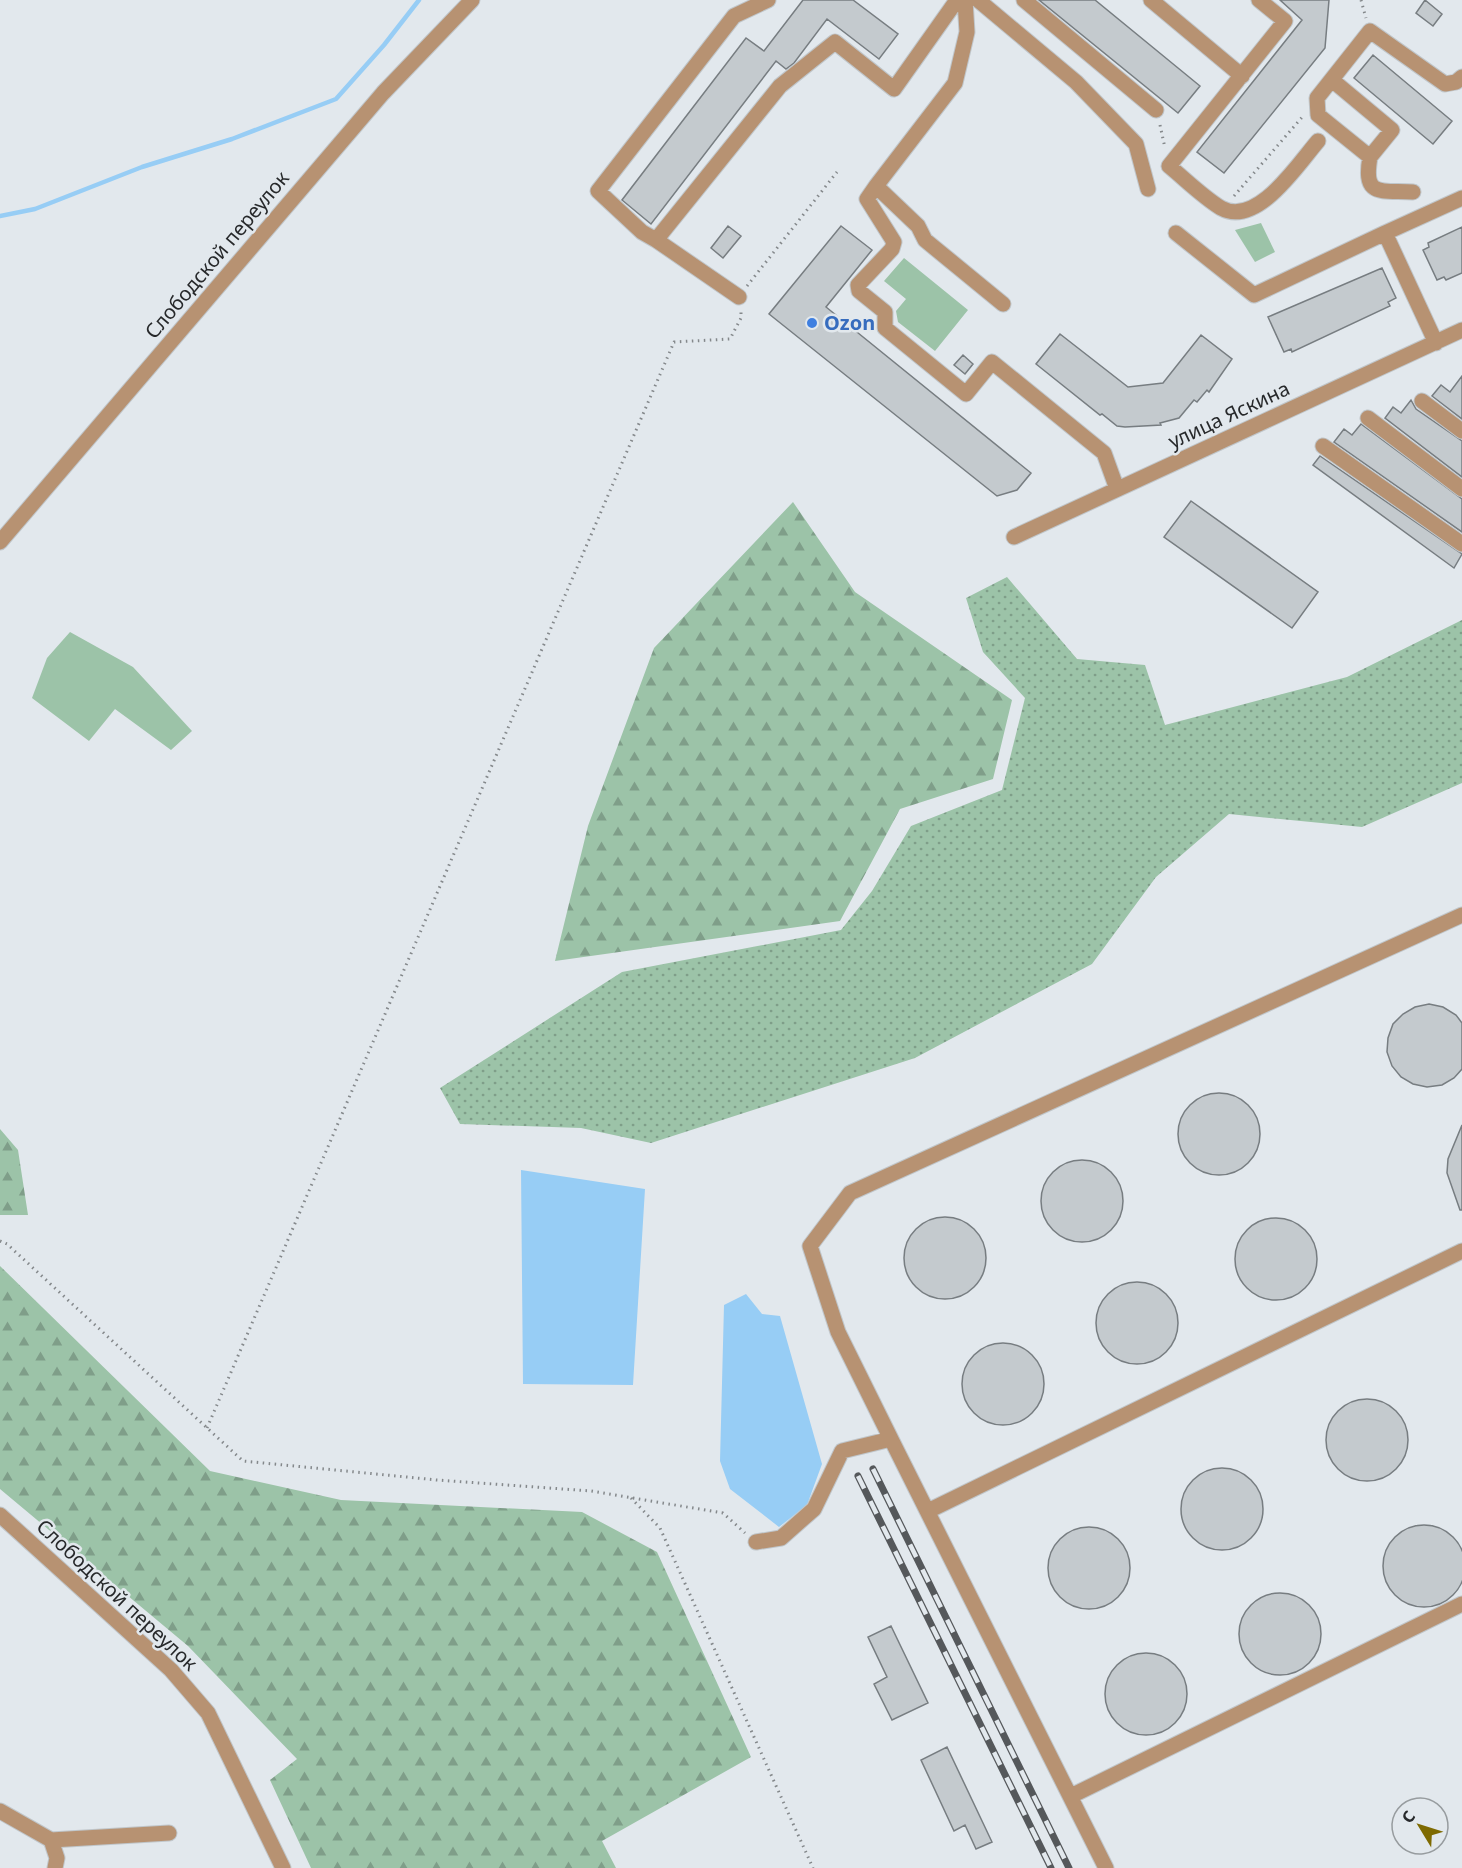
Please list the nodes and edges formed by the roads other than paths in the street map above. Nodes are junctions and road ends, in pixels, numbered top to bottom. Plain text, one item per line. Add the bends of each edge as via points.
1 (472, 0) edge
2 (768, 0) edge
3 (957, 0) edge
4 (965, 0) edge
5 (978, 0) edge
6 (1024, 0) edge
7 (1151, 0) edge
8 (1259, 0) edge
9 (1242, 76) junction
10 (1462, 77) edge
11 (1332, 80) junction
12 (1156, 111) road end
13 (1318, 141) dead end
14 (1370, 157) junction
15 (876, 186) junction
16 (1148, 189) dead end
17 (1413, 192) dead end
18 (1462, 198) edge
19 (1176, 233) dead end
20 (1385, 233) junction
21 (656, 240) junction
22 (739, 297) road end
23 (1003, 304) dead end
24 (1462, 330) edge
25 (1436, 343) junction
26 (1422, 401) dead end
27 (1368, 418) dead end
28 (1462, 431) edge
29 (1323, 446) dead end
30 (1117, 489) junction
31 (1462, 489) edge
32 (1014, 537) dead end
33 (0, 542) edge
34 (1462, 544) edge
35 (1462, 915) edge
36 (1462, 1251) edge
37 (891, 1439) junction
38 (928, 1512) junction
39 (0, 1515) edge
40 (756, 1542) road end
41 (1462, 1604) edge
42 (1071, 1796) junction
43 (0, 1810) edge
44 (169, 1833) dead end
45 (51, 1840) junction
46 (55, 1868) edge
47 (283, 1868) edge
48 (1106, 1868) edge

1 - 33 street, Слободской переулок via 383,93
2 - 21 street via 734,16 598,191
3 - 21 street via 894,89 834,42 780,86
4 - 15 street via 968,33 955,83
5 - 16 street via 1076,82 1136,144
6 - 12 street
7 - 9 street
8 - 9 street via 1285,21
9 - 13 street via 1169,166 1223,209 1242,211 1265,203
10 - 11 street via 1445,84 1370,31
11 - 14 street via 1317,98 1318,115
11 - 14 street via 1392,130
14 - 17 street via 1366,177 1369,185
15 - 23 street via 918,226 925,240
15 - 30 street via 867,199 894,242 858,285 859,291 885,312 885,328 966,394 992,362 1104,453
18 - 20 street
19 - 20 street via 1254,295
20 - 25 street
21 - 22 street
24 - 25 street, улица Яскина
25 - 30 street, улица Яскина
26 - 28 street
27 - 31 street
29 - 34 street
30 - 32 street, улица Яскина
35 - 37 street via 850,1193 810,1246 838,1332
36 - 38 street
37 - 38 street
37 - 40 street via 842,1451 814,1509 782,1538
38 - 42 street
39 - 47 street, Слободской переулок via 171,1670 208,1713
41 - 42 street
42 - 48 street
43 - 45 street
44 - 45 street
45 - 46 street via 57,1858

